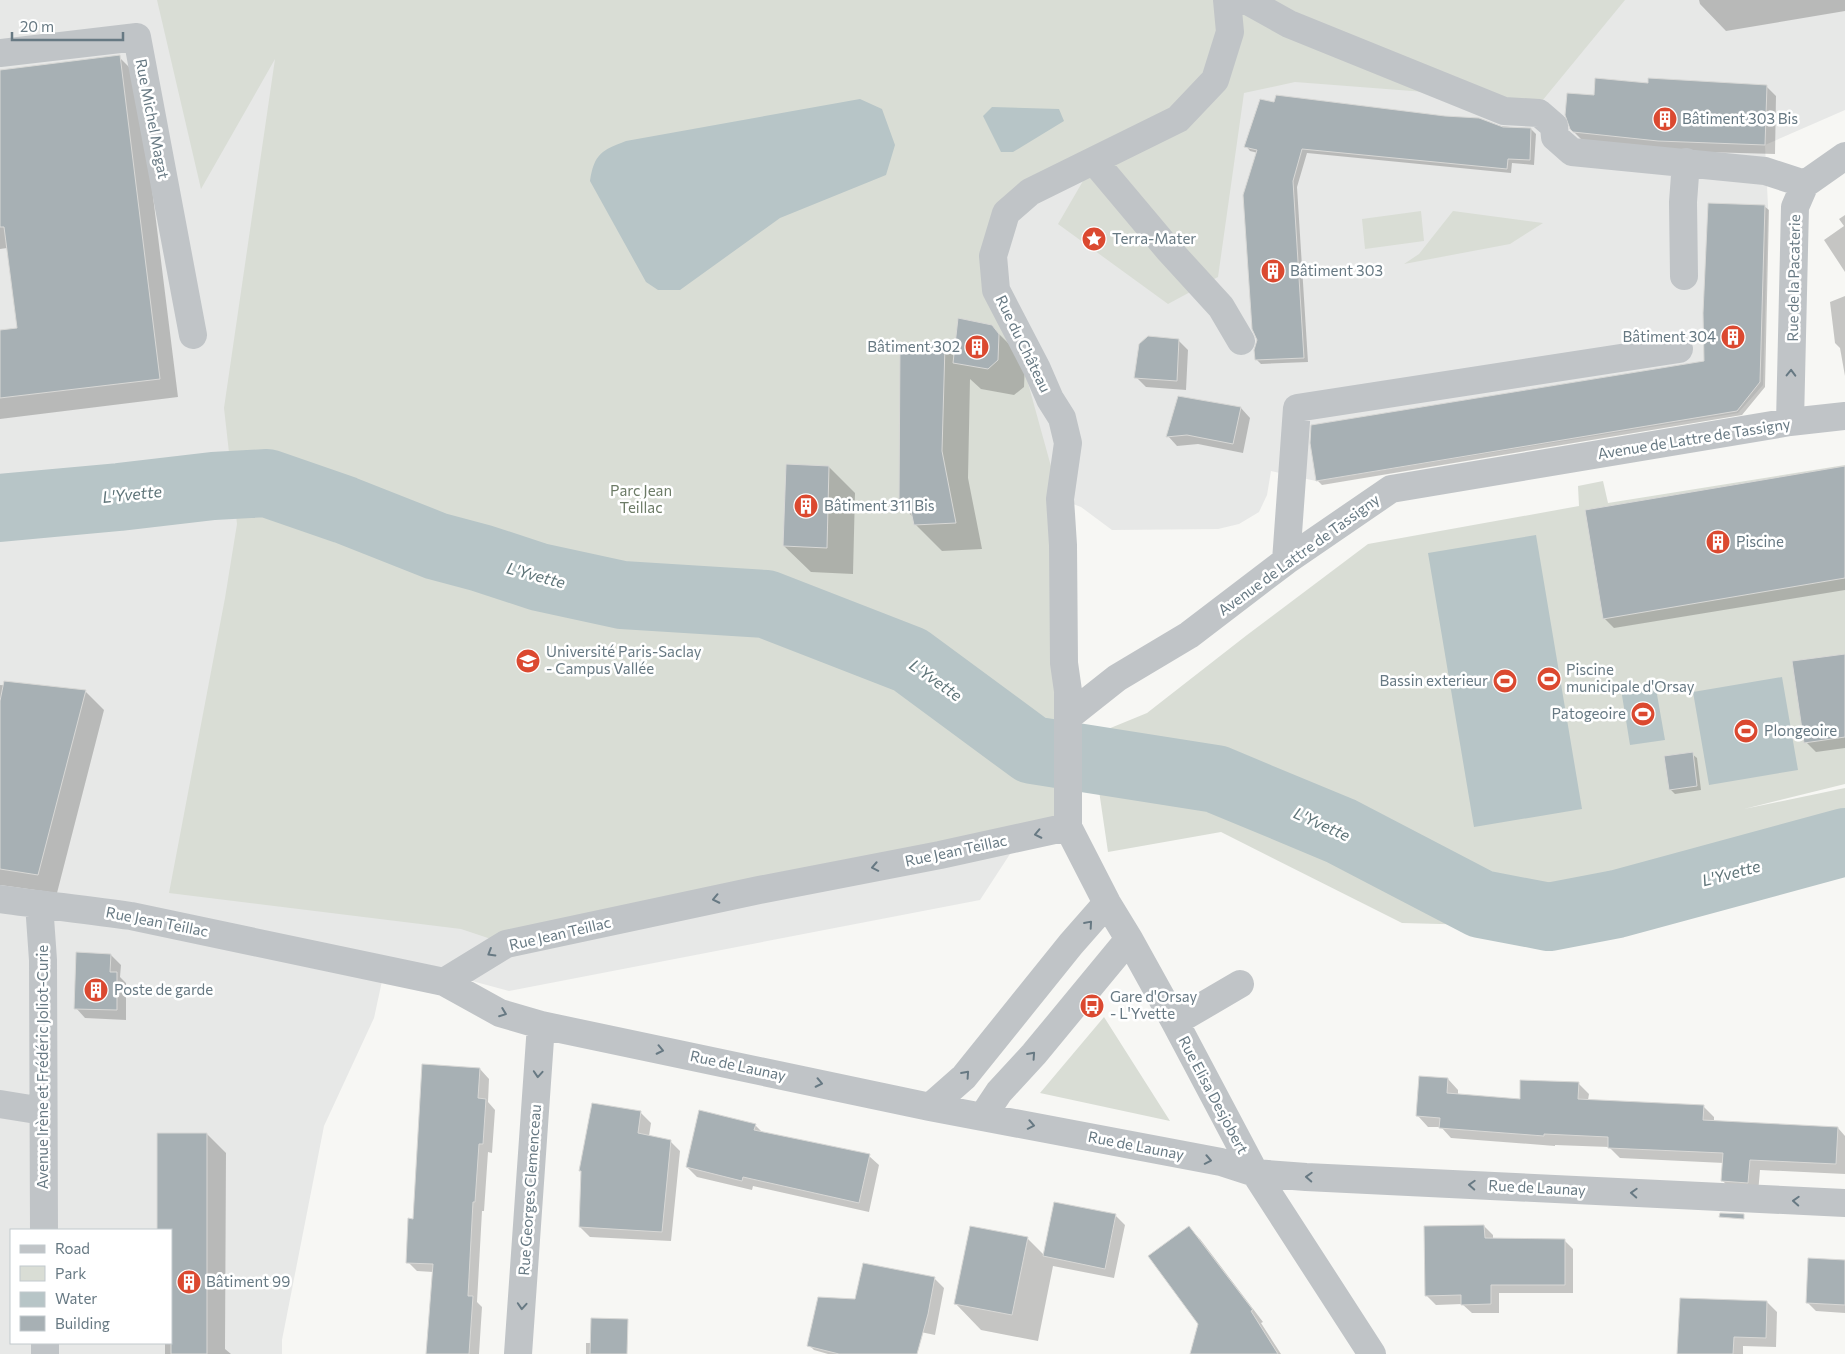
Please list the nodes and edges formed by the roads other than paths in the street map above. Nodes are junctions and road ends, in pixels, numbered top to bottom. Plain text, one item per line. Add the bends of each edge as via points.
1 (1227, 0) edge
2 (1246, 0) edge
3 (0, 53) edge
4 (1845, 156) edge
5 (1094, 161) junction
6 (1686, 162) junction
7 (1805, 184) junction
8 (1684, 276) dead end
9 (193, 335) dead end
10 (1241, 341) dead end
11 (1678, 349) dead end
12 (1845, 416) edge
13 (1790, 422) junction
14 (1286, 561) junction
15 (1069, 716) junction
16 (1068, 816) junction
17 (0, 899) edge
18 (1107, 903) junction
19 (39, 904) junction
20 (1129, 939) junction
21 (444, 982) junction
22 (1240, 984) dead end
23 (1175, 1022) junction
24 (541, 1025) junction
25 (0, 1104) edge
26 (930, 1106) junction
27 (43, 1111) junction
28 (983, 1116) junction
29 (1255, 1173) junction
30 (1845, 1203) edge
31 (44, 1229) edge
32 (518, 1354) edge
33 (1372, 1354) edge

1 - 5 street, Rue du Château via 1230,32 1215,80 1178,119
2 - 6 street via 1289,24 1504,111 1539,113 1554,126 1555,137 1572,152
3 - 9 street, Rue Michel Magat via 137,37
4 - 7 street
5 - 10 street via 1221,307
5 - 15 street, Rue du Château via 1030,192 1006,213 993,256 996,290 1062,418 1068,443 1060,499 1064,663
6 - 7 street via 1765,171
6 - 8 street
13 -> 7 street, Rue de la Pacaterie via 1795,207
11 - 14 street via 1297,408
12 - 13 street, Avenue de Lattre de Tassigny
13 - 14 street, Avenue de Lattre de Tassigny via 1391,489
14 - 15 street, Avenue de Lattre de Tassigny via 1189,635 1117,678
15 - 16 street
16 - 18 street, Rue Elisa Desjobert
16 -> 21 street, Rue Jean Teillac via 940,855 506,944
17 - 19 street, Rue Jean Teillac
18 - 20 street, Rue Elisa Desjobert
26 -> 18 street via 964,1077
19 - 21 street, Rue Jean Teillac via 132,916
19 - 27 street, Avenue Irène et Frédéric Joliot-Curie via 43,960
20 - 23 street, Rue Elisa Desjobert
28 -> 20 street via 999,1092
21 -> 24 street, Rue de Launay via 500,1013
22 - 23 street
23 - 29 street, Rue Elisa Desjobert
24 -> 26 street, Rue de Launay
24 -> 32 street, Rue Georges Clemenceau
25 - 27 street
26 - 28 street, Rue de Launay
27 - 31 street, Avenue Irène et Frédéric Joliot-Curie
28 -> 29 street, Rue de Launay via 1221,1162
30 -> 29 street, Rue de Launay
29 - 33 street, Rue Elisa Desjobert

